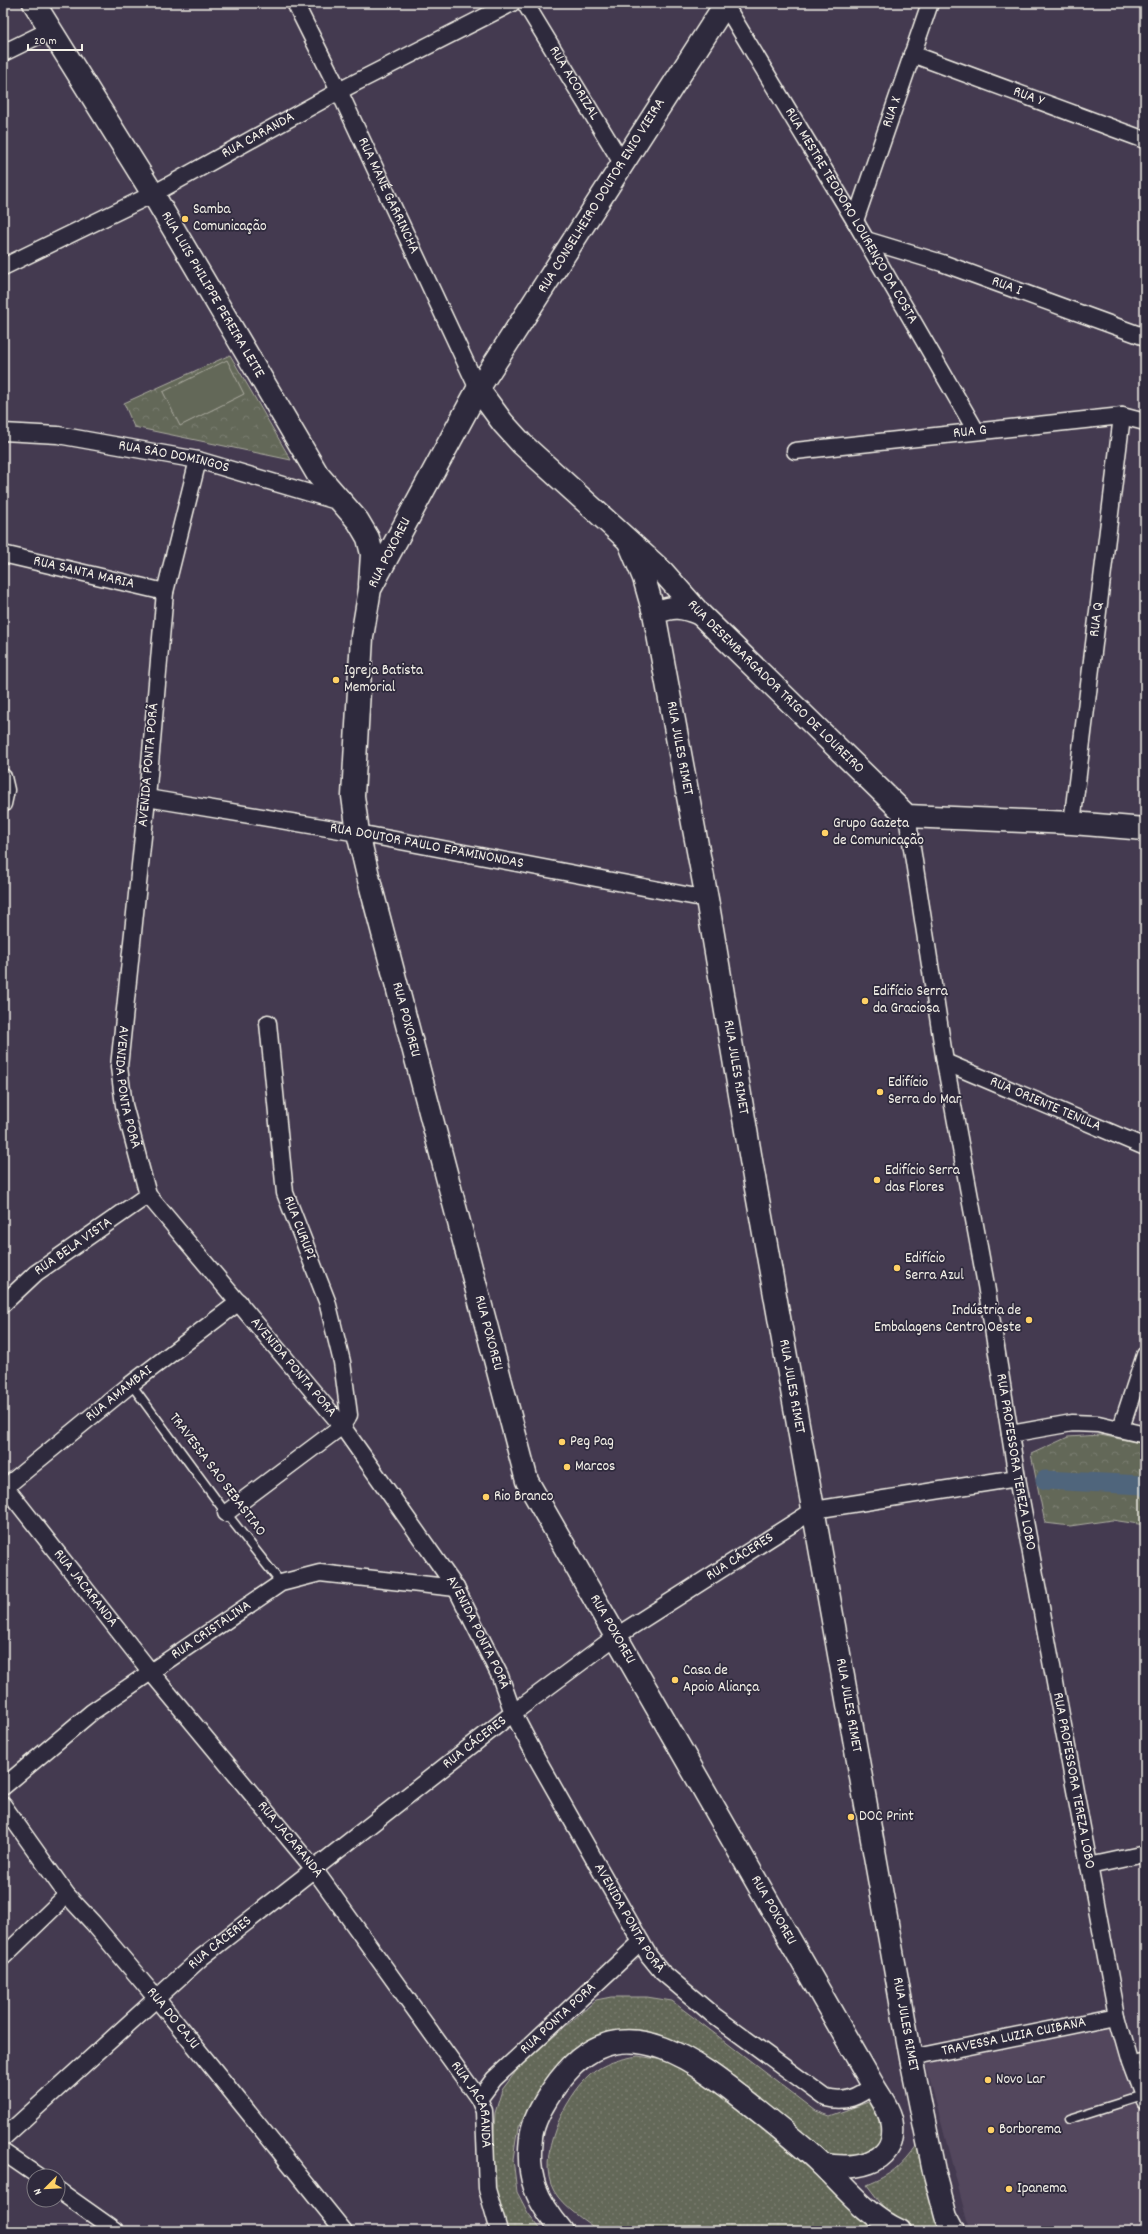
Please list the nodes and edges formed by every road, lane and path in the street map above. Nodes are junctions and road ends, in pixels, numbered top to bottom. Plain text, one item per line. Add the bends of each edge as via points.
1 (34, 3) edge
2 (295, 3) edge
3 (512, 3) edge
4 (525, 3) edge
5 (930, 3) edge
6 (725, 4) edge
7 (50, 30) junction
8 (3, 53) edge
9 (912, 54) junction
10 (339, 91) junction
11 (1145, 140) edge
12 (622, 163) junction
13 (153, 194) junction
14 (855, 221) junction
15 (866, 240) junction
16 (3, 267) edge
17 (1145, 337) edge
18 (478, 389) junction
19 (1122, 416) junction
20 (1145, 422) edge
21 (976, 431) junction
22 (3, 432) edge
23 (795, 452) dead end
24 (198, 460) junction
25 (340, 502) junction
26 (629, 542) junction
27 (3, 554) edge
28 (370, 589) junction
29 (165, 592) junction
30 (654, 614) junction
31 (700, 614) junction
32 (3, 777) edge
33 (147, 798) junction
34 (3, 804) edge
35 (907, 816) junction
36 (1072, 822) junction
37 (1145, 829) edge
38 (358, 833) junction
39 (707, 899) junction
40 (268, 1023) dead end
41 (945, 1062) junction
42 (1145, 1147) edge
43 (148, 1195) junction
44 (239, 1302) junction
45 (3, 1304) edge
46 (1145, 1355) edge
47 (131, 1384) junction
48 (342, 1426) junction
49 (1121, 1428) junction
50 (1010, 1434) junction
51 (1145, 1435) edge
52 (1017, 1478) junction
53 (4, 1487) edge
54 (814, 1510) junction
55 (226, 1513) junction
56 (281, 1583) junction
57 (456, 1588) junction
58 (615, 1637) junction
59 (150, 1671) junction
60 (513, 1713) junction
61 (3, 1787) edge
62 (3, 1806) edge
63 (1145, 1854) edge
64 (1089, 1866) junction
65 (314, 1869) junction
66 (67, 1895) junction
67 (641, 1942) junction
68 (3, 1957) edge
69 (156, 1998) junction
70 (1117, 2016) junction
71 (911, 2058) junction
72 (1138, 2060) edge
73 (873, 2085) junction
74 (479, 2098) junction
75 (1143, 2099) edge
76 (1069, 2119) dead end
77 (3, 2138) edge
78 (3, 2152) edge
79 (821, 2164) junction
80 (26, 2168) edge
81 (66, 2196) edge
82 (116, 2231) edge
83 (344, 2231) edge
84 (499, 2231) edge
85 (562, 2231) edge
86 (900, 2231) edge
87 (954, 2231) edge

1 - 7 street, RUA LUIS PHILIPPE PEREIRA LEITE
2 - 10 street, RUA MANÉ GARRINCHA
3 - 10 street, RUA CARANDÁ
4 - 12 street, RUA ACORIZAL
5 - 9 street, RUA X
6 - 12 street, RUA CONSELHEIRO DOUTOR ENIO VIEIRA
6 - 14 street, RUA MESTRE TEODORO LOURENÇO DA COSTA
7 - 8 street
7 - 13 street, RUA LUIS PHILIPPE PEREIRA LEITE
9 - 11 street, RUA Y
9 - 14 street, RUA X
10 - 13 street, RUA CARANDÁ
10 - 18 street, RUA MANÉ GARRINCHA
12 - 18 street, RUA CONSELHEIRO DOUTOR ENIO VIEIRA
13 - 16 street, RUA CARANDÁ
13 - 25 street, RUA LUIS PHILIPPE PEREIRA LEITE via 318,475
14 - 15 street, RUA MESTRE TEODORO LOURENÇO DA COSTA
15 - 17 street, RUA I via 942,263
15 - 21 street, RUA MESTRE TEODORO LOURENÇO DA COSTA
18 - 26 street, RUA DESEMBARGADOR TRIGO DE LOUREIRO via 503,424 522,444
18 - 28 street, RUA POXOREU
19 - 20 street, RUA G
19 - 21 street, RUA G
19 - 36 street, RUA Q
21 - 23 street, RUA G
22 - 24 street, RUA SÃO DOMINGOS via 58,435
24 - 25 street, RUA SÃO DOMINGOS
24 - 29 street, AVENIDA PONTA PORÃ
25 - 28 street, RUA LUIS PHILIPPE PEREIRA LEITE via 358,521 368,538 372,554
26 - 30 street, RUA JULES RIMET via 644,578
26 - 31 street, RUA DESEMBARGADOR TRIGO DE LOUREIRO via 663,572
27 - 29 street, RUA SANTA MARIA
28 - 38 street, RUA POXOREU via 362,637 353,796
29 - 33 street, AVENIDA PONTA PORÃ
30 - 31 street via 682,607
30 - 39 street, RUA JULES RIMET
31 - 35 street, RUA DESEMBARGADOR TRIGO DE LOUREIRO
32 - 34 street via 6,790
33 - 38 street, RUA DOUTOR PAULO EPAMINONDAS
33 - 43 street, AVENIDA PONTA PORÃ via 119,1067 124,1105
35 - 36 street
35 - 41 street, RUA PROFESSORA TEREZA LOBO
36 - 37 street
38 - 39 street, RUA DOUTOR PAULO EPAMINONDAS
38 - 58 street, RUA POXOREU via 527,1481
39 - 54 street, RUA JULES RIMET
40 - 48 street, RUA CURUPI via 285,1193 326,1301 342,1362 349,1415
41 - 42 street, RUA ORIENTE TENULA
41 - 50 street, RUA PROFESSORA TEREZA LOBO
43 - 44 street, AVENIDA PONTA PORÃ
43 - 45 street, RUA BELA VISTA via 36,1273
44 - 47 street, RUA AMAMBAI
44 - 48 street, AVENIDA PONTA PORÃ
46 - 49 street
47 - 53 street, RUA AMAMBAI
47 - 55 lane, TRAVESSA SAO SEBASTIAO
48 - 55 street
48 - 57 street, AVENIDA PONTA PORÃ
49 - 50 street via 1072,1423
49 - 51 street
50 - 52 street, RUA PROFESSORA TEREZA LOBO
52 - 54 street, RUA CÁCERES
52 - 64 street, RUA PROFESSORA TEREZA LOBO
53 - 59 street, RUA JACARANDÁ
54 - 58 street, RUA CÁCERES
54 - 71 street, RUA JULES RIMET
55 - 56 lane, TRAVESSA SAO SEBASTIAO
56 - 57 street, RUA CRISTALINA via 320,1573
56 - 59 street, RUA CRISTALINA
57 - 60 street, AVENIDA PONTA PORÃ via 500,1676
58 - 60 street, RUA CÁCERES
58 - 73 street, RUA POXOREU
59 - 61 street, RUA CRISTALINA via 92,1712
59 - 65 street, RUA JACARANDÁ
60 - 65 street, RUA CÁCERES
60 - 67 street, AVENIDA PONTA PORÃ
62 - 66 street, RUA DO CAJU
63 - 64 street
64 - 70 street, RUA PROFESSORA TEREZA LOBO
65 - 69 street, RUA CÁCERES via 202,1957
65 - 74 street, RUA JACARANDÁ
66 - 68 street
66 - 69 street, RUA DO CAJU
67 - 73 street, AVENIDA PONTA PORÃ via 649,1956 673,1981 713,2015 818,2093 833,2100 843,2100 859,2096
67 - 74 street, RUA PONTA PORÃ via 494,2079
69 - 77 street, RUA CÁCERES
69 - 83 street, RUA DO CAJU
70 - 71 street, TRAVESSA LUZIA CUIBANA
70 - 72 street, RUA PROFESSORA TEREZA LOBO
71 - 87 street, RUA JULES RIMET via 934,2171 946,2216
72 - 75 street, RUA PROFESSORA TEREZA LOBO
73 - 79 street, RUA POXOREU via 892,2124 889,2144 884,2153 866,2165 842,2167
74 - 84 street, RUA JACARANDÁ via 484,2111 487,2189
75 - 76 lane
78 - 80 street
79 - 85 street via 759,2111 674,2051 632,2041 616,2042 590,2052 567,2072 544,2105 531,2134 530,2172 537,2196
79 - 86 street via 877,2219
81 - 82 street

